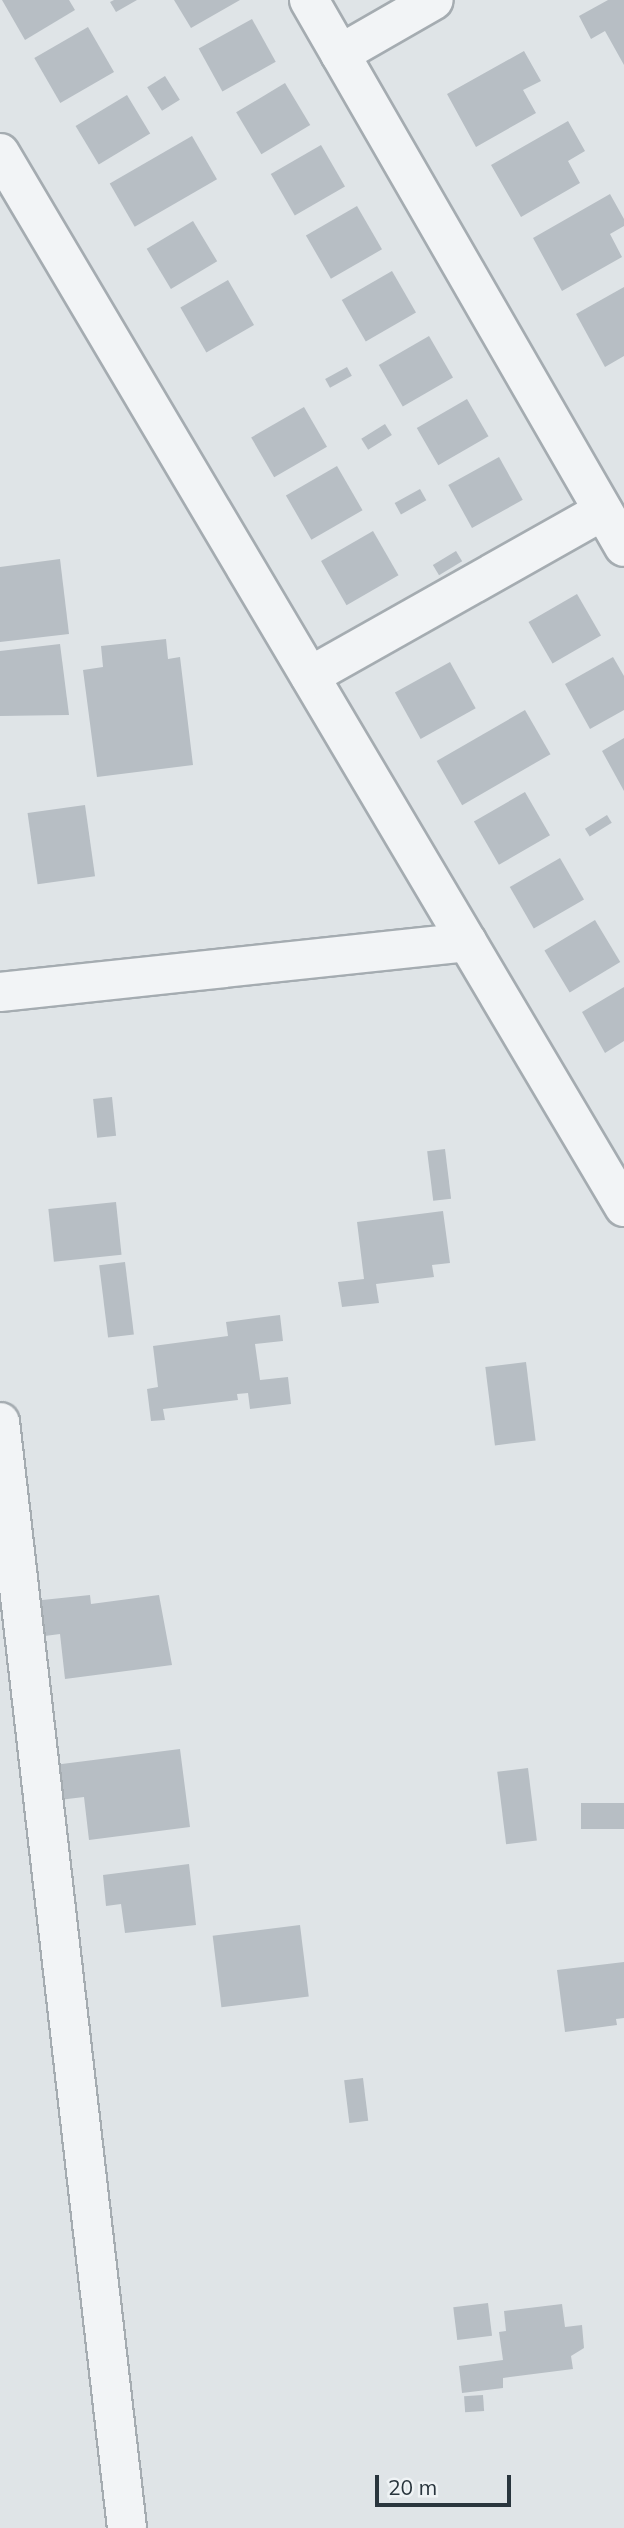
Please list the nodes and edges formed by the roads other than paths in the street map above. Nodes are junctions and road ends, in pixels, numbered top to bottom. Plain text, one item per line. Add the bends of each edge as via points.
1 (309, 0) edge
2 (434, 0) edge
3 (340, 54) junction
4 (0, 153) edge
5 (603, 511) junction
6 (624, 547) edge
7 (310, 676) junction
8 (467, 942) junction
9 (0, 992) edge
10 (624, 1207) edge
11 (0, 1422) edge
12 (127, 2528) edge

1 - 3 street
2 - 3 street
3 - 5 street
4 - 7 street
5 - 6 street
5 - 7 street
7 - 8 street
8 - 9 street
8 - 10 street
11 - 12 street

